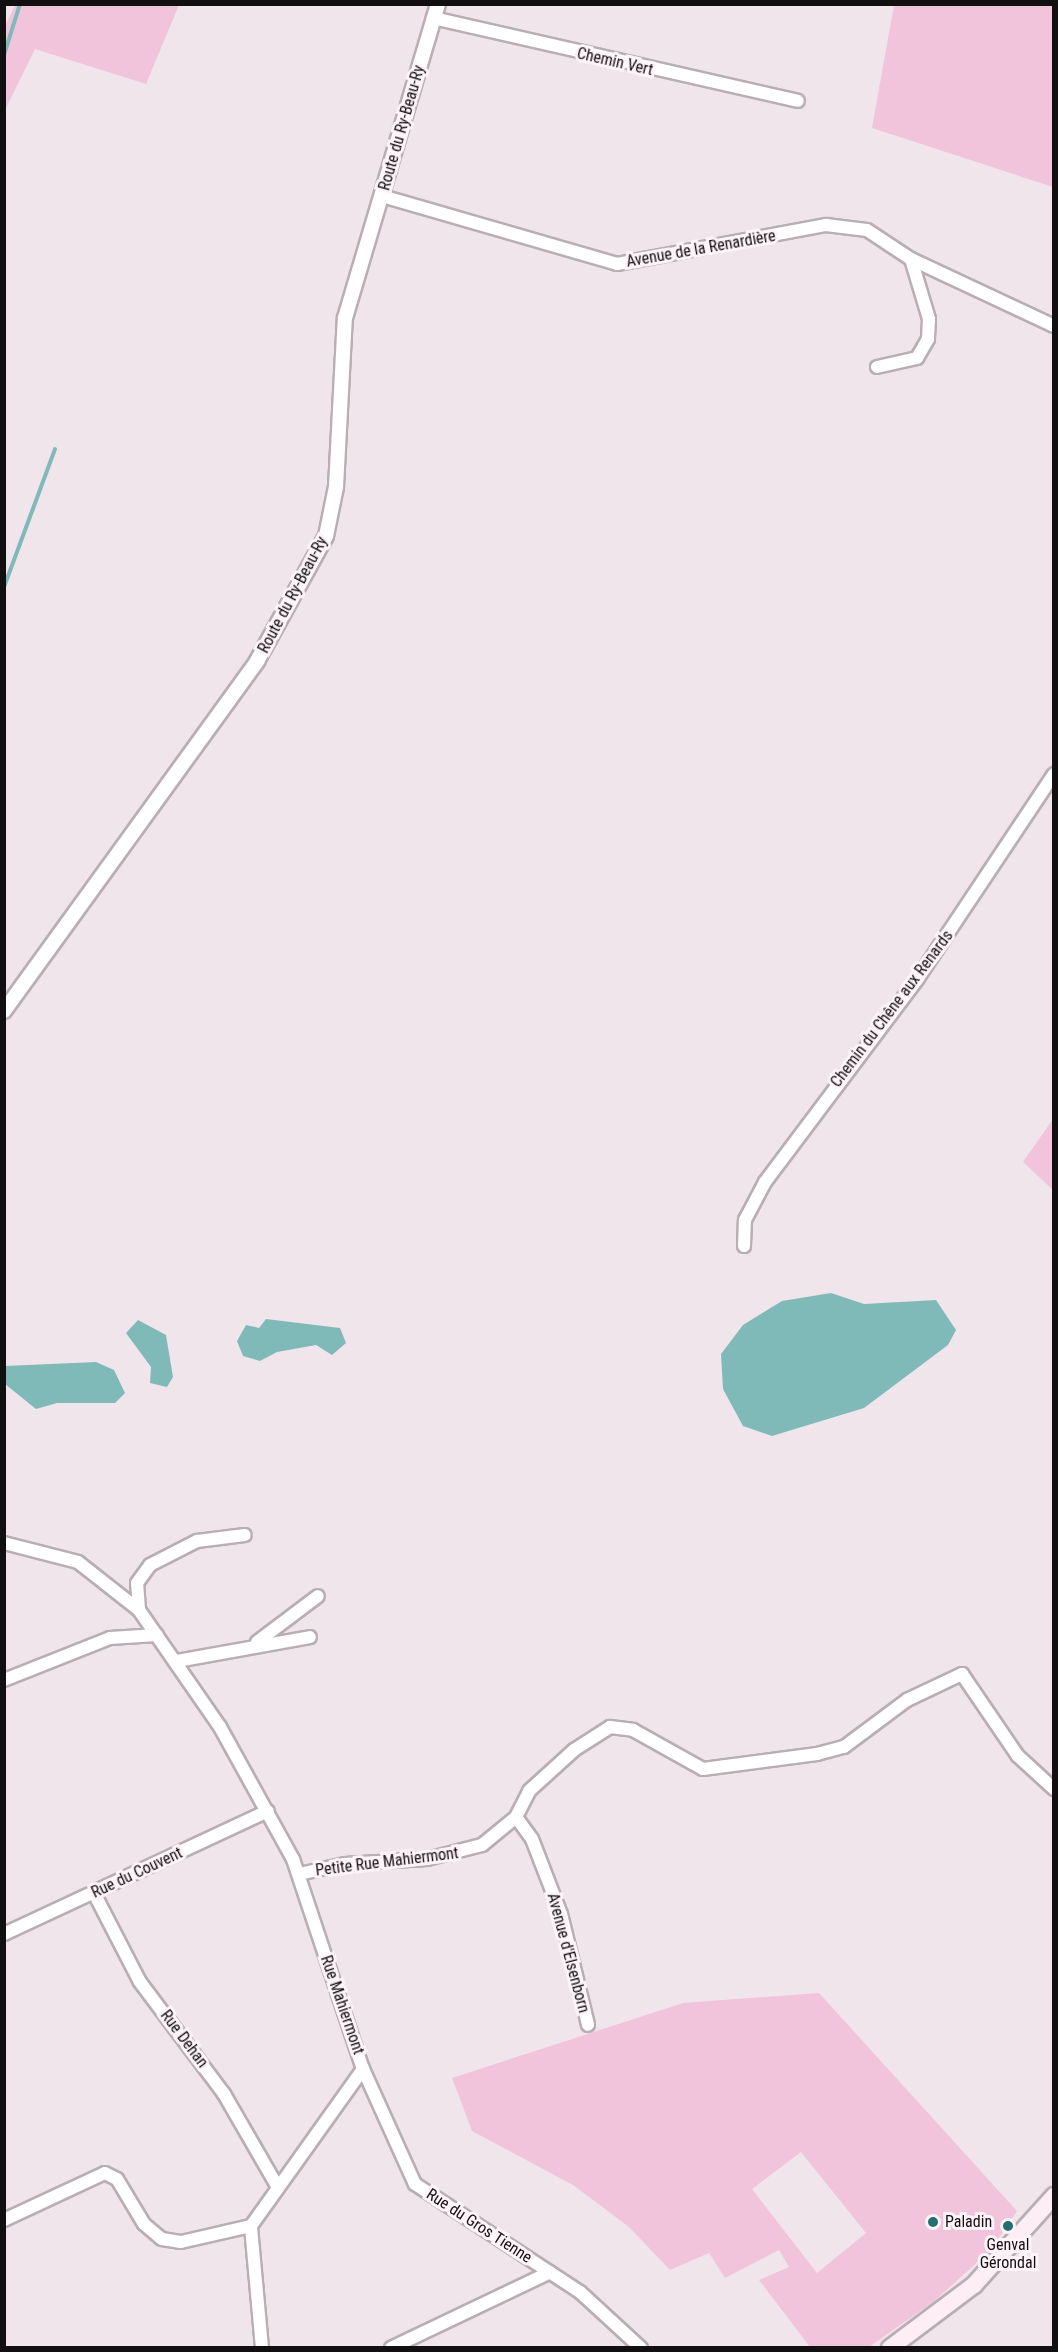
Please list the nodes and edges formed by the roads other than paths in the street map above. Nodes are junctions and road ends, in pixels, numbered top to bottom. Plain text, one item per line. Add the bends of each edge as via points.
1 (436, 11) edge
2 (798, 100) dead end
3 (382, 196) junction
4 (911, 259) junction
5 (1053, 326) edge
6 (877, 367) dead end
7 (1053, 774) edge
8 (4, 1011) edge
9 (744, 1246) dead end
10 (245, 1535) dead end
11 (4, 1543) edge
12 (318, 1596) dead end
13 (139, 1610) junction
14 (157, 1635) junction
15 (310, 1637) dead end
16 (251, 1646) junction
17 (177, 1661) junction
18 (4, 1680) edge
19 (1053, 1789) edge
20 (268, 1812) junction
21 (516, 1817) junction
22 (298, 1874) junction
23 (94, 1893) junction
24 (4, 1934) edge
25 (588, 2025) dead end
26 (363, 2069) junction
27 (276, 2184) junction
28 (1053, 2196) edge
29 (4, 2220) edge
30 (251, 2226) junction
31 (550, 2271) junction
32 (262, 2348) edge
33 (391, 2348) edge
34 (641, 2348) edge
35 (890, 2348) edge

1 - 2 street, Chemin Vert
1 - 3 street, Route du Ry-Beau-Ry
3 - 4 street, Avenue de la Renardière via 617,264 826,225 879,234
3 - 8 street, Route du Ry-Beau-Ry via 345,318 336,488 313,564 257,661
4 - 5 street, Avenue de la Renardière
4 - 6 street via 929,319 928,339 917,358
7 - 9 street, Chemin du Chêne aux Renards via 924,968 765,1182 745,1220
10 - 13 street via 197,1541 150,1565 136,1582
11 - 13 street, Rue Mahiermont via 78,1562
12 - 16 street
13 - 14 street, Rue Mahiermont
14 - 17 street, Rue Mahiermont
14 - 18 street via 110,1638
15 - 16 street
16 - 17 street
17 - 20 street, Rue Mahiermont
19 - 21 street, Petite Rue Mahiermont via 1013,1749 962,1674 907,1700 844,1747 703,1769 633,1730 610,1727 574,1750 529,1791
20 - 22 street, Rue Mahiermont
20 - 23 street, Rue du Couvent
21 - 22 street, Petite Rue Mahiermont via 495,1838 461,1853 345,1864
21 - 25 street, Avenue d'Elsenborn via 532,1839 561,1914
22 - 26 street, Rue Mahiermont
23 - 24 street, Rue du Couvent
23 - 27 street, Rue Dehan via 140,1982 224,2094
26 - 27 street, Rue Mahiermont
26 - 31 street, Rue du Gros Tienne via 415,2184
27 - 30 street, Rue Mahiermont
28 - 35 main road via 974,2285
29 - 30 street via 105,2173 117,2179 144,2224 162,2239 181,2242
30 - 32 street
31 - 33 street
31 - 34 street, Rue du Gros Tienne

